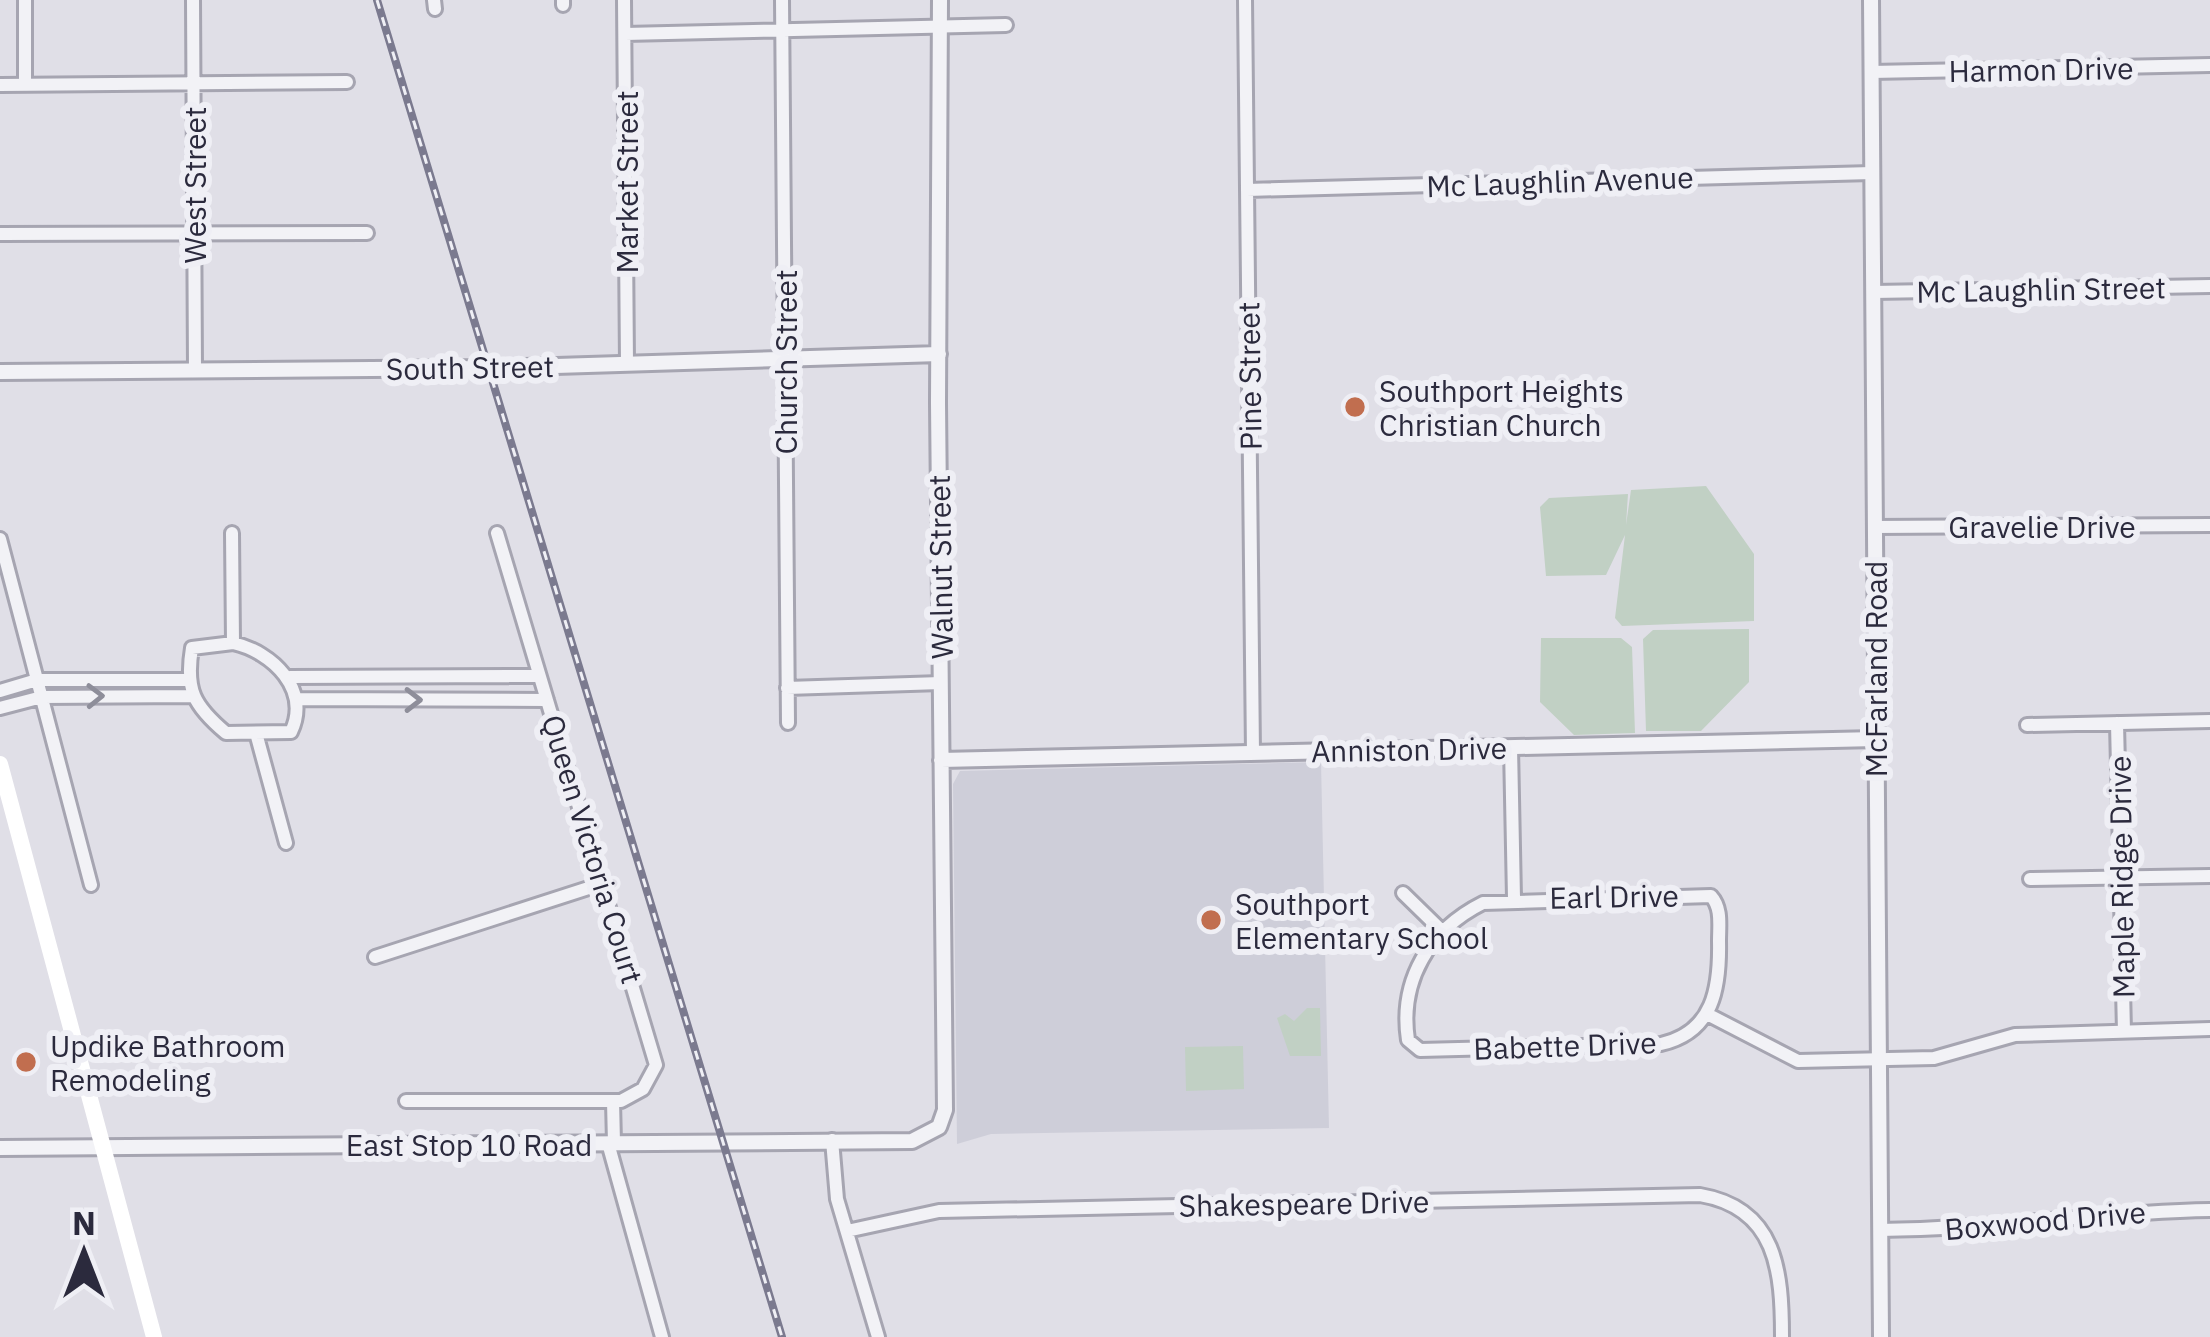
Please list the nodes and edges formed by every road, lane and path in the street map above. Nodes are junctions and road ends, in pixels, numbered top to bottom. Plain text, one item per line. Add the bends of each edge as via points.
1 (25, 0) edge
2 (193, 0) edge
3 (625, 0) edge
4 (782, 0) edge
5 (940, 0) edge
6 (1245, 0) edge
7 (1870, 0) edge
8 (940, 25) junction
9 (1006, 25) dead end
10 (782, 31) junction
11 (625, 34) junction
12 (2210, 65) edge
13 (1871, 72) junction
14 (347, 82) dead end
15 (193, 83) junction
16 (25, 85) junction
17 (0, 86) edge
18 (1872, 172) junction
19 (1247, 190) junction
20 (367, 233) dead end
21 (0, 234) edge
22 (194, 234) junction
23 (2210, 286) edge
24 (1873, 292) junction
25 (939, 353) junction
26 (785, 358) junction
27 (627, 364) junction
28 (195, 370) junction
29 (0, 372) edge
30 (2210, 525) edge
31 (1874, 527) junction
32 (232, 533) dead end
33 (497, 533) dead end
34 (0, 539) edge
35 (232, 643) junction
36 (538, 676) junction
37 (290, 677) junction
38 (37, 680) junction
39 (188, 680) junction
40 (941, 683) junction
41 (787, 688) junction
42 (0, 691) edge
43 (190, 696) junction
44 (41, 697) junction
45 (296, 699) junction
46 (547, 700) junction
47 (0, 709) edge
48 (2210, 721) edge
49 (788, 723) dead end
50 (2117, 723) junction
51 (2027, 724) dead end
52 (256, 733) junction
53 (1876, 739) junction
54 (1511, 747) junction
55 (1253, 753) junction
56 (941, 760) junction
57 (0, 764) edge
58 (286, 843) dead end
59 (2210, 876) edge
60 (2120, 878) junction
61 (2030, 879) dead end
62 (604, 884) junction
63 (91, 885) dead end
64 (1403, 893) dead end
65 (1514, 898) junction
66 (1444, 934) junction
67 (375, 957) dead end
68 (1707, 1014) junction
69 (2210, 1029) edge
70 (2124, 1032) junction
71 (1878, 1059) junction
72 (613, 1101) junction
73 (406, 1102) dead end
74 (935, 1132) joint
75 (832, 1140) junction
76 (611, 1143) junction
77 (104, 1147) junction
78 (0, 1148) edge
79 (2210, 1210) edge
80 (1880, 1230) junction
81 (847, 1231) junction
82 (154, 1337) edge
83 (662, 1337) edge
84 (878, 1337) edge
85 (1782, 1337) edge
86 (1881, 1337) edge

1 - 16 street
2 - 15 street, West Street
3 - 11 street, Market Street
4 - 10 street, Church Street
5 - 8 street, Walnut Street
6 - 19 street, Pine Street
7 - 13 street, McFarland Road
8 - 9 street
8 - 10 street
8 - 25 street, Walnut Street
10 - 11 street
10 - 26 street, Church Street
11 - 27 street, Market Street
12 - 13 street, Harmon Drive
13 - 18 street, McFarland Road
14 - 15 street
15 - 16 street
15 - 22 street, West Street
16 - 17 street
18 - 19 street, Mc Laughlin Avenue
18 - 24 street, McFarland Road
19 - 55 street, Pine Street
20 - 22 street
21 - 22 street
22 - 28 street, West Street
23 - 24 street, Mc Laughlin Street
24 - 31 street, McFarland Road
25 - 26 street, South Street
25 - 40 street, Walnut Street
26 - 27 street, South Street
26 - 41 street, Church Street
27 - 28 street, South Street
28 - 29 street, South Street
30 - 31 street, Gravelie Drive
31 - 53 street, McFarland Road
32 - 35 street
33 - 36 street, Queen Victoria Court
34 - 38 street
35 - 37 street
35 - 39 street via 194,646
36 - 37 street
36 - 46 street, Queen Victoria Court
37 - 45 street
38 - 39 street
38 - 42 street
38 - 44 street
39 - 43 street
40 - 41 street
40 - 56 street, Walnut Street
41 - 49 street, Church Street
44 -> 43 street
43 - 52 street via 226,733
44 - 47 street
44 - 63 street
45 -> 46 street
45 - 52 street via 294,730
46 - 62 street, Queen Victoria Court
48 - 50 street
50 - 51 street
50 - 60 street, Maple Ridge Drive
52 - 58 street
53 - 54 street, Anniston Drive
53 - 71 street, McFarland Road
54 - 55 street, Anniston Drive
54 - 65 street
55 - 56 street, Anniston Drive
56 - 74 street, Walnut Street via 945,1109
57 - 77 main road
59 - 60 street
60 - 61 street
60 - 70 street, Maple Ridge Drive
62 - 67 street
62 - 72 street, Queen Victoria Court via 656,1060 640,1093
64 - 66 street
65 - 66 street via 1474,907
65 - 68 street, Earl Drive via 1713,897 1720,969
66 - 68 street, Babette Drive via 1407,984 1412,1046 1661,1044 1684,1037
68 - 71 street via 1793,1060
69 - 70 street
70 - 71 street via 2009,1035 1934,1058
71 - 80 street, McFarland Road
72 - 73 street
72 - 76 street
74 - 75 street, East Stop 10 Road via 912,1141
75 - 76 street, East Stop 10 Road
75 - 81 street
76 - 77 street, East Stop 10 Road
76 - 83 street
77 - 78 street, East Stop 10 Road
77 - 82 main road
79 - 80 street, Boxwood Drive
80 - 86 street, McFarland Road
81 - 84 street
81 - 85 street, Shakespeare Drive via 939,1211 1690,1194 1723,1201 1755,1222 1780,1267

